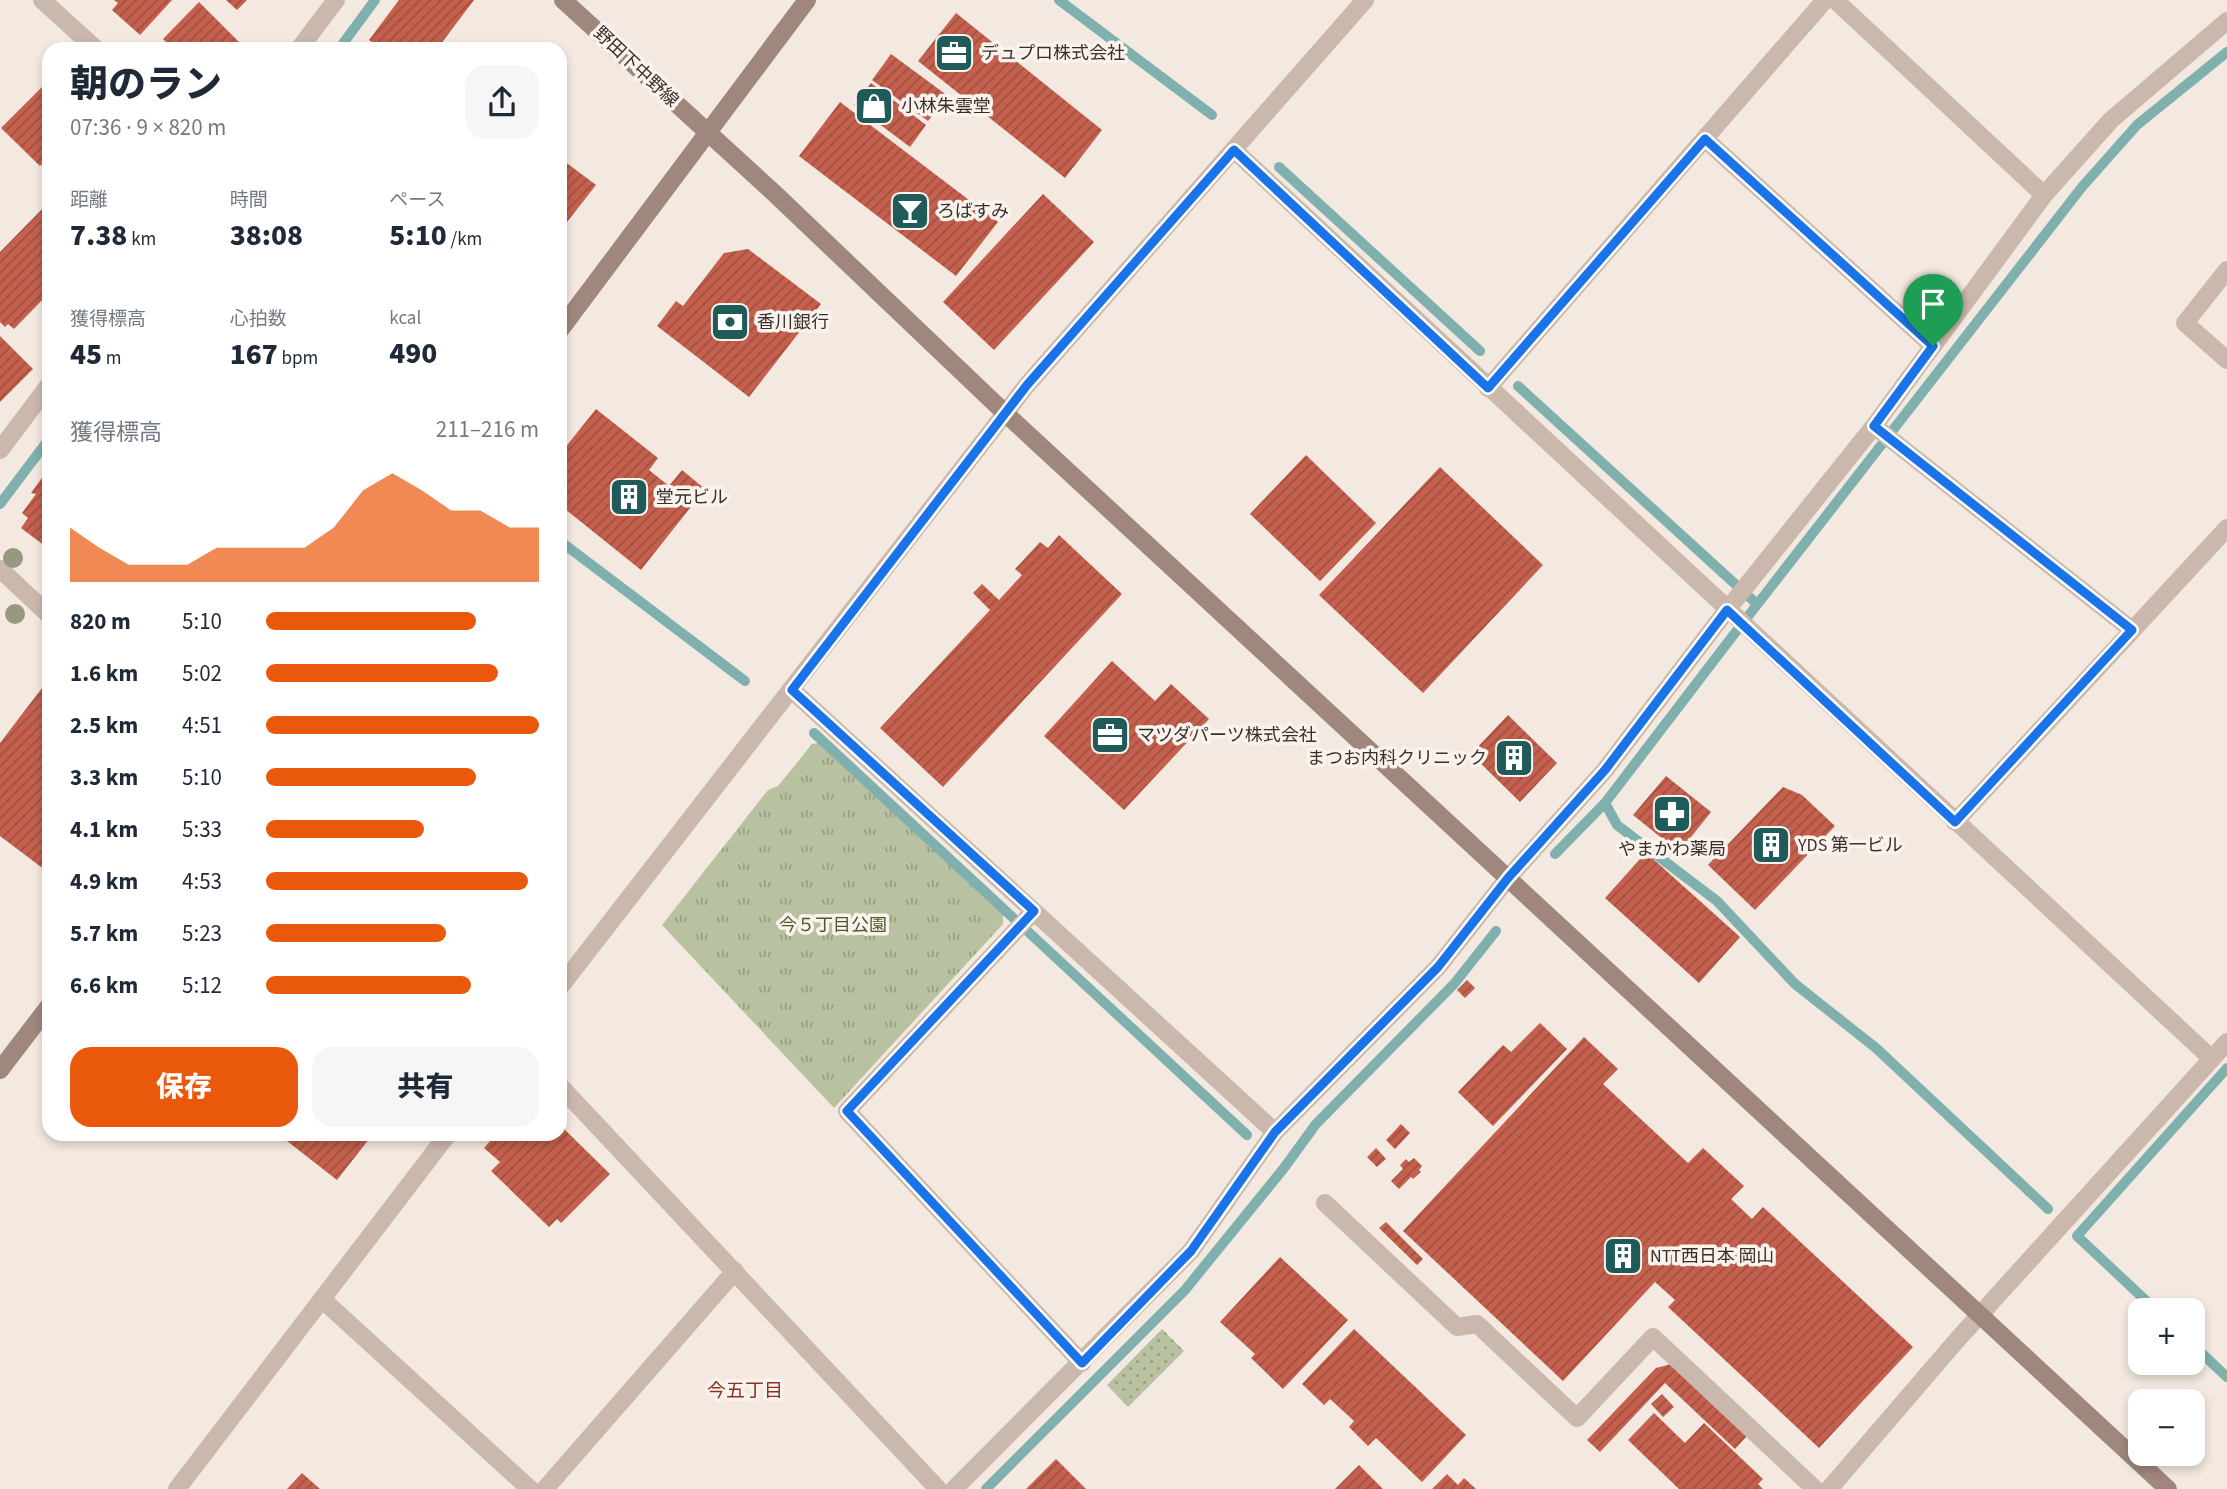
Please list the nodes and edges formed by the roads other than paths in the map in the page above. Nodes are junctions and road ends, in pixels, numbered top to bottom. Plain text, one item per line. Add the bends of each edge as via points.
1 (42, 0) edge
2 (336, 0) edge
3 (563, 0) edge
4 (807, 0) edge
5 (1365, 0) edge
6 (1825, 0) edge
7 (1835, 0) edge
8 (2227, 21) edge
9 (88, 42) edge
10 (304, 42) edge
11 (708, 134) junction
12 (1705, 139) junction
13 (1234, 150) junction
14 (2044, 195) junction
15 (2227, 271) edge
16 (567, 321) edge
17 (1933, 346) junction
18 (2227, 360) edge
19 (1488, 388) junction
20 (42, 394) edge
21 (1005, 413) junction
22 (1884, 433) junction
23 (0, 450) edge
24 (2227, 528) edge
25 (0, 569) edge
26 (42, 608) edge
27 (1736, 618) junction
28 (2132, 630) junction
29 (792, 690) junction
30 (1955, 822) junction
31 (1508, 878) junction
32 (1025, 920) junction
33 (567, 978) edge
34 (42, 1015) edge
35 (2227, 1042) edge
36 (2212, 1059) junction
37 (0, 1070) edge
38 (567, 1093) edge
39 (1275, 1132) junction
40 (443, 1141) edge
41 (1325, 1203) dead end
42 (735, 1271) junction
43 (323, 1300) junction
44 (1982, 1315) junction
45 (1082, 1363) junction
46 (1838, 1486) edge
47 (177, 1489) edge
48 (530, 1489) edge
49 (545, 1489) edge
50 (938, 1489) edge
51 (954, 1489) edge
52 (1815, 1489) edge
53 (2168, 1489) edge

1 - 9 street
2 - 10 street
3 - 11 street, 野田下中野線
4 - 11 street
5 - 13 street
6 - 12 street
7 - 14 street
8 - 14 street via 2111,120
11 - 16 street
11 - 21 street, 野田下中野線
12 - 17 street
12 - 19 street
13 - 19 street
13 - 21 street
14 - 17 street
15 - 18 street via 2185,323
17 - 22 street
19 - 27 street
20 - 23 street
21 - 29 street
21 - 31 street, 野田下中野線
22 - 27 street via 1742,591
22 - 28 street
24 - 28 street
25 - 26 street
27 - 30 street
27 - 31 street
28 - 30 street
29 - 32 street
29 - 33 street
30 - 36 street
31 - 39 street via 1438,967
31 - 44 street, 野田下中野線
32 - 39 street
32 - 45 street via 847,1111
34 - 37 street
35 - 36 street
36 - 44 street
38 - 42 street
39 - 45 street via 1191,1251
40 - 43 street
41 - 52 street via 1457,1327 1477,1324 1577,1418 1653,1337
42 - 49 street
42 - 50 street
43 - 47 street
43 - 48 street
44 - 46 street
44 - 53 street, 野田下中野線
45 - 51 street

